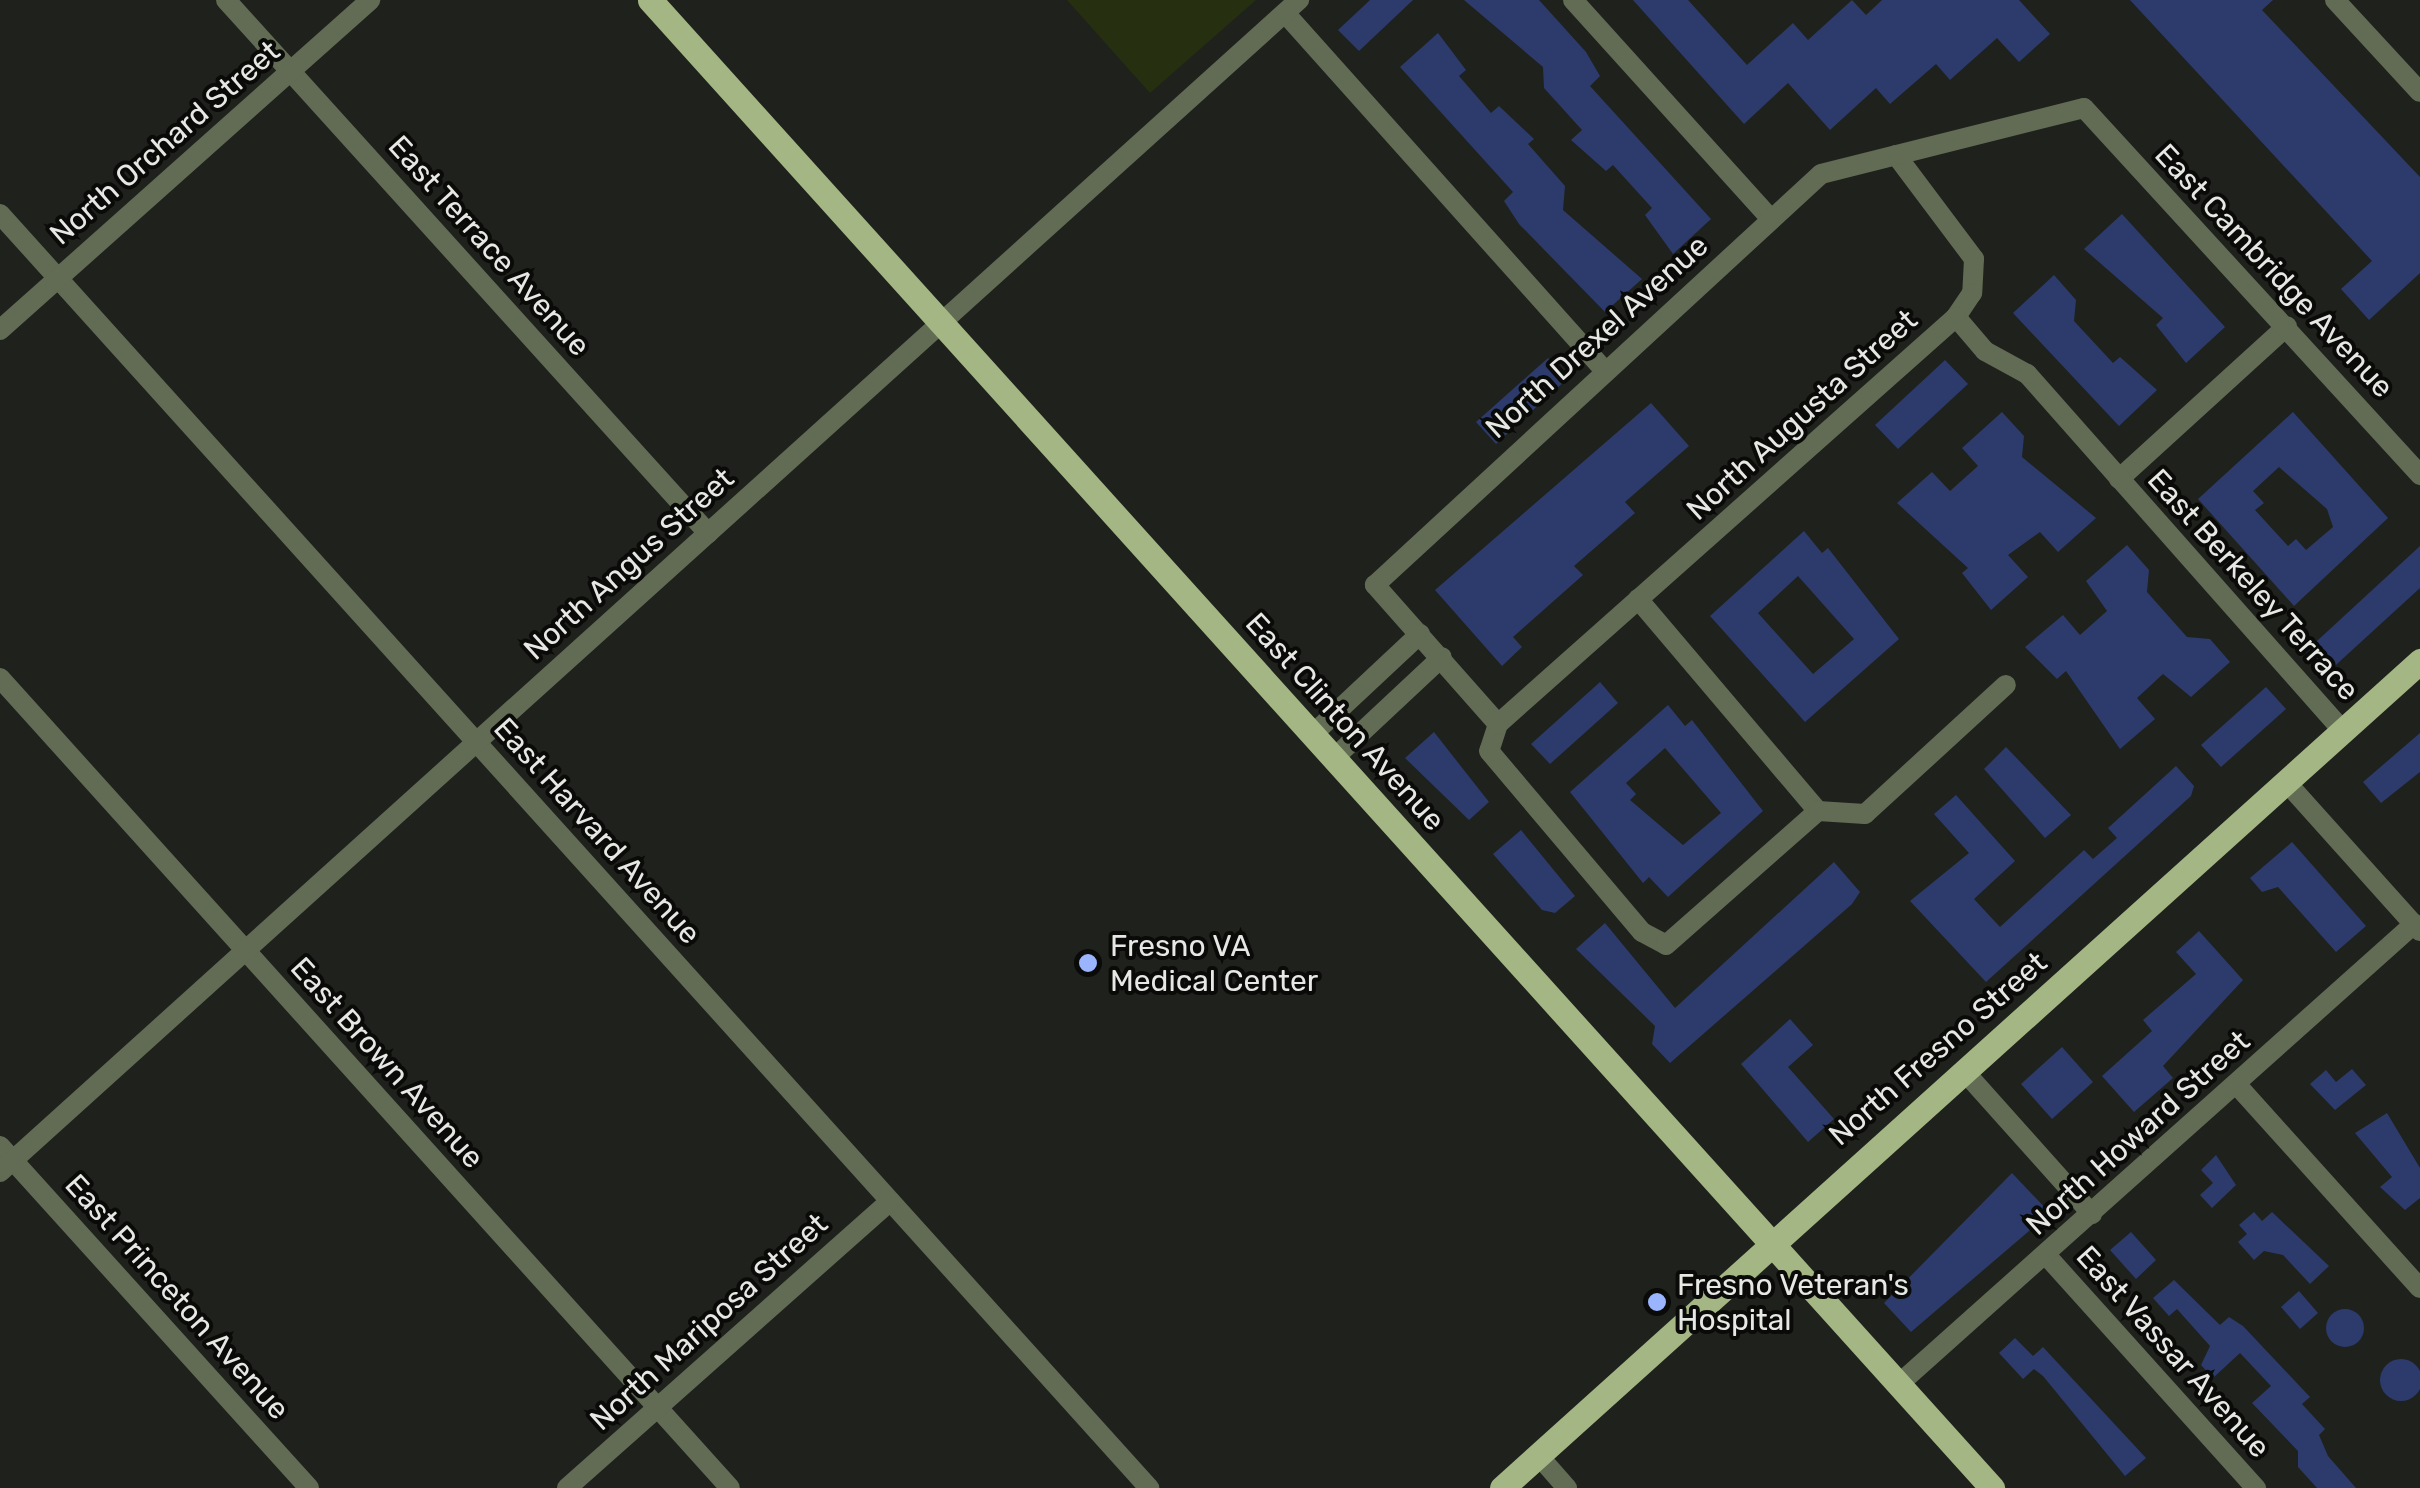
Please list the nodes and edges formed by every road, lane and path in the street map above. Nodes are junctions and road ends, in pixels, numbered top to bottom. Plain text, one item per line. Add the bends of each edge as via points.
1 (226, 0) edge
2 (370, 0) edge
3 (650, 0) edge
4 (1574, 0) edge
5 (2335, 0) edge
6 (1292, 6) edge
7 (292, 72) junction
8 (2420, 92) edge
9 (2084, 108) joint
10 (1896, 155) junction
11 (0, 214) edge
12 (1771, 220) junction
13 (57, 278) junction
14 (1956, 316) junction
15 (940, 323) junction
16 (2287, 326) junction
17 (0, 330) edge
18 (1604, 370) junction
19 (2420, 475) edge
20 (2119, 479) junction
21 (708, 533) junction
22 (1638, 599) junction
23 (1420, 634) junction
24 (1442, 657) junction
25 (2420, 661) edge
26 (0, 678) edge
27 (2006, 685) dead end
28 (1498, 724) junction
29 (2343, 730) junction
30 (1312, 735) junction
31 (476, 742) junction
32 (1333, 758) junction
33 (2288, 783) junction
34 (1818, 811) junction
35 (2417, 928) edge
36 (246, 950) junction
37 (1964, 1071) junction
38 (2238, 1086) junction
39 (4, 1159) edge
40 (890, 1201) junction
41 (2092, 1214) junction
42 (1771, 1243) junction
43 (2046, 1255) junction
44 (2420, 1288) edge
45 (1898, 1384) junction
46 (657, 1407) junction
47 (1538, 1455) junction
48 (310, 1488) edge
49 (567, 1488) edge
50 (730, 1488) edge
51 (1149, 1488) edge
52 (1502, 1488) edge
53 (1567, 1488) edge
54 (1992, 1488) edge
55 (2256, 1488) edge

1 - 7 street, East Terrace Avenue
2 - 7 street, North Orchard Street
3 - 15 main road, East Clinton Avenue
4 - 12 street
5 - 8 street
6 - 15 street, North Angus Street
6 - 18 street
7 - 13 street, North Orchard Street
7 - 21 street, East Terrace Avenue
9 - 10 street, North Drexel Avenue
9 - 16 street, East Cambridge Avenue
10 - 12 street, North Drexel Avenue via 1821,174
10 - 14 street via 1974,259 1972,293
11 - 13 street, East Harvard Avenue
12 - 18 street, North Drexel Avenue
13 - 17 street, North Orchard Street
13 - 31 street, East Harvard Avenue
14 - 20 street, North Augusta Street via 1985,351 2027,374
14 - 22 street, North Augusta Street
15 - 21 street, North Angus Street
15 - 30 main road, East Clinton Avenue
16 - 19 street, East Cambridge Avenue
16 - 20 street
18 - 23 street, North Drexel Avenue via 1375,585
20 - 29 street, East Berkeley Terrace
21 - 31 street, North Angus Street
22 - 28 street, North Augusta Street
22 - 34 street
23 - 24 street
23 - 30 street
24 - 28 street
24 - 32 street
25 - 29 main road, North Fresno Street
26 - 36 street, East Brown Avenue
27 - 34 street via 1865,814
28 - 34 street via 1489,751 1642,932 1666,945
29 - 33 main road, North Fresno Street
30 - 32 main road, East Clinton Avenue
31 - 36 street, North Angus Street
31 - 40 street, East Harvard Avenue
32 - 42 main road, East Clinton Avenue
33 - 35 street
33 - 37 main road, North Fresno Street
35 - 38 street, North Howard Street
36 - 39 street, North Angus Street
36 - 46 street, East Brown Avenue
37 - 41 street, East Vassar Avenue
37 - 42 main road, North Fresno Street
38 - 41 street, North Howard Street
38 - 44 street
39 - 48 street, East Princeton Avenue
40 - 46 street, North Mariposa Street
40 - 51 street, East Harvard Avenue
41 - 43 street, North Howard Street
42 - 45 main road, East Clinton Avenue
42 - 47 main road, North Fresno Street
43 - 45 street, North Howard Street
43 - 55 street, East Vassar Avenue
45 - 54 main road, East Clinton Avenue
46 - 49 street, North Mariposa Street
46 - 50 street, East Brown Avenue
47 - 52 main road, North Fresno Street
47 - 53 street

